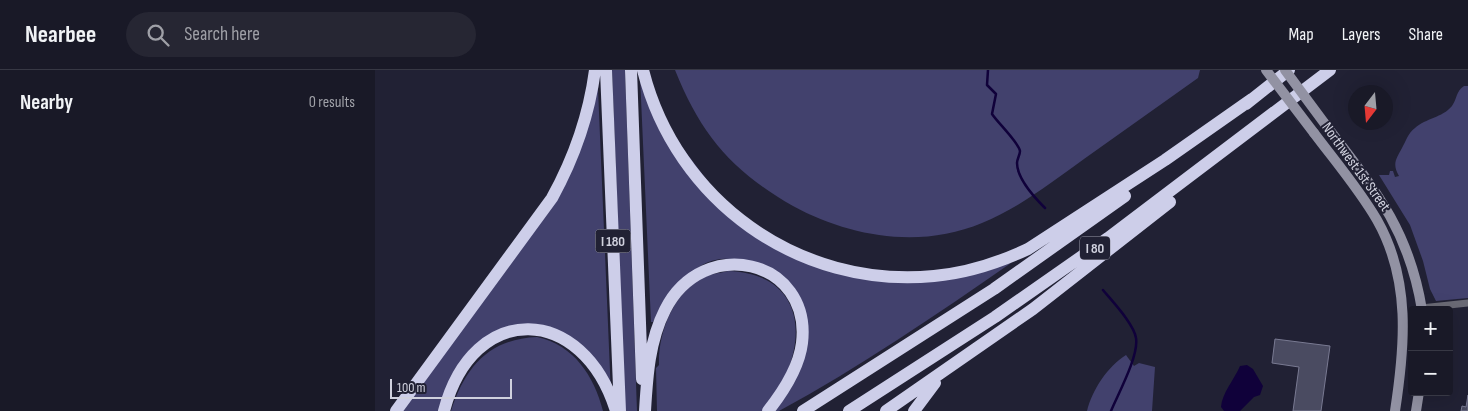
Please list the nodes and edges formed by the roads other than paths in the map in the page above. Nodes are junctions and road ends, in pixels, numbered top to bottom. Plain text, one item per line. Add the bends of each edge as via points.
1 (595, 70) edge
2 (606, 70) edge
3 (631, 70) edge
4 (643, 70) edge
5 (1266, 70) edge
6 (1287, 70) edge
7 (1330, 70) edge
8 (1252, 99) junction
9 (1259, 125) junction
10 (1468, 303) edge
11 (1421, 306) edge
12 (1445, 306) edge
13 (963, 360) junction
14 (1418, 396) edge
15 (396, 411) edge
16 (444, 411) edge
17 (618, 411) edge
18 (644, 411) edge
19 (769, 411) edge
20 (803, 411) edge
21 (849, 411) edge
22 (886, 411) edge
23 (914, 411) edge
24 (1395, 411) edge
25 (1416, 411) edge

1 - 15 highway via 583,129 564,176
2 - 17 highway, I 180
3 - 18 highway, I 180
4 - 8 highway via 655,110 675,147 701,184 733,216 773,243 817,263 894,278 961,272 1005,260 1028,249 1158,165
5 - 24 main road, Northwest 1st Street, bridge via 1371,212 1386,238 1401,298 1404,332
6 - 8 highway, I 80
6 - 11 main road, Northwest 1st Street, bridge via 1392,217 1411,261
7 - 9 highway, I 80
8 - 20 highway, I 80 via 1033,262
9 - 13 highway via 1101,258
9 - 21 highway, I 80 via 1031,292
10 - 12 street
13 - 22 highway
13 - 23 highway via 934,384
14 - 25 main road
16 - 17 highway via 460,373 482,347 503,334 530,329 552,332 580,350 598,373
18 - 19 highway via 654,340 665,309 690,278 709,268 730,264 754,267 775,278 792,297 801,320 800,353 785,387

